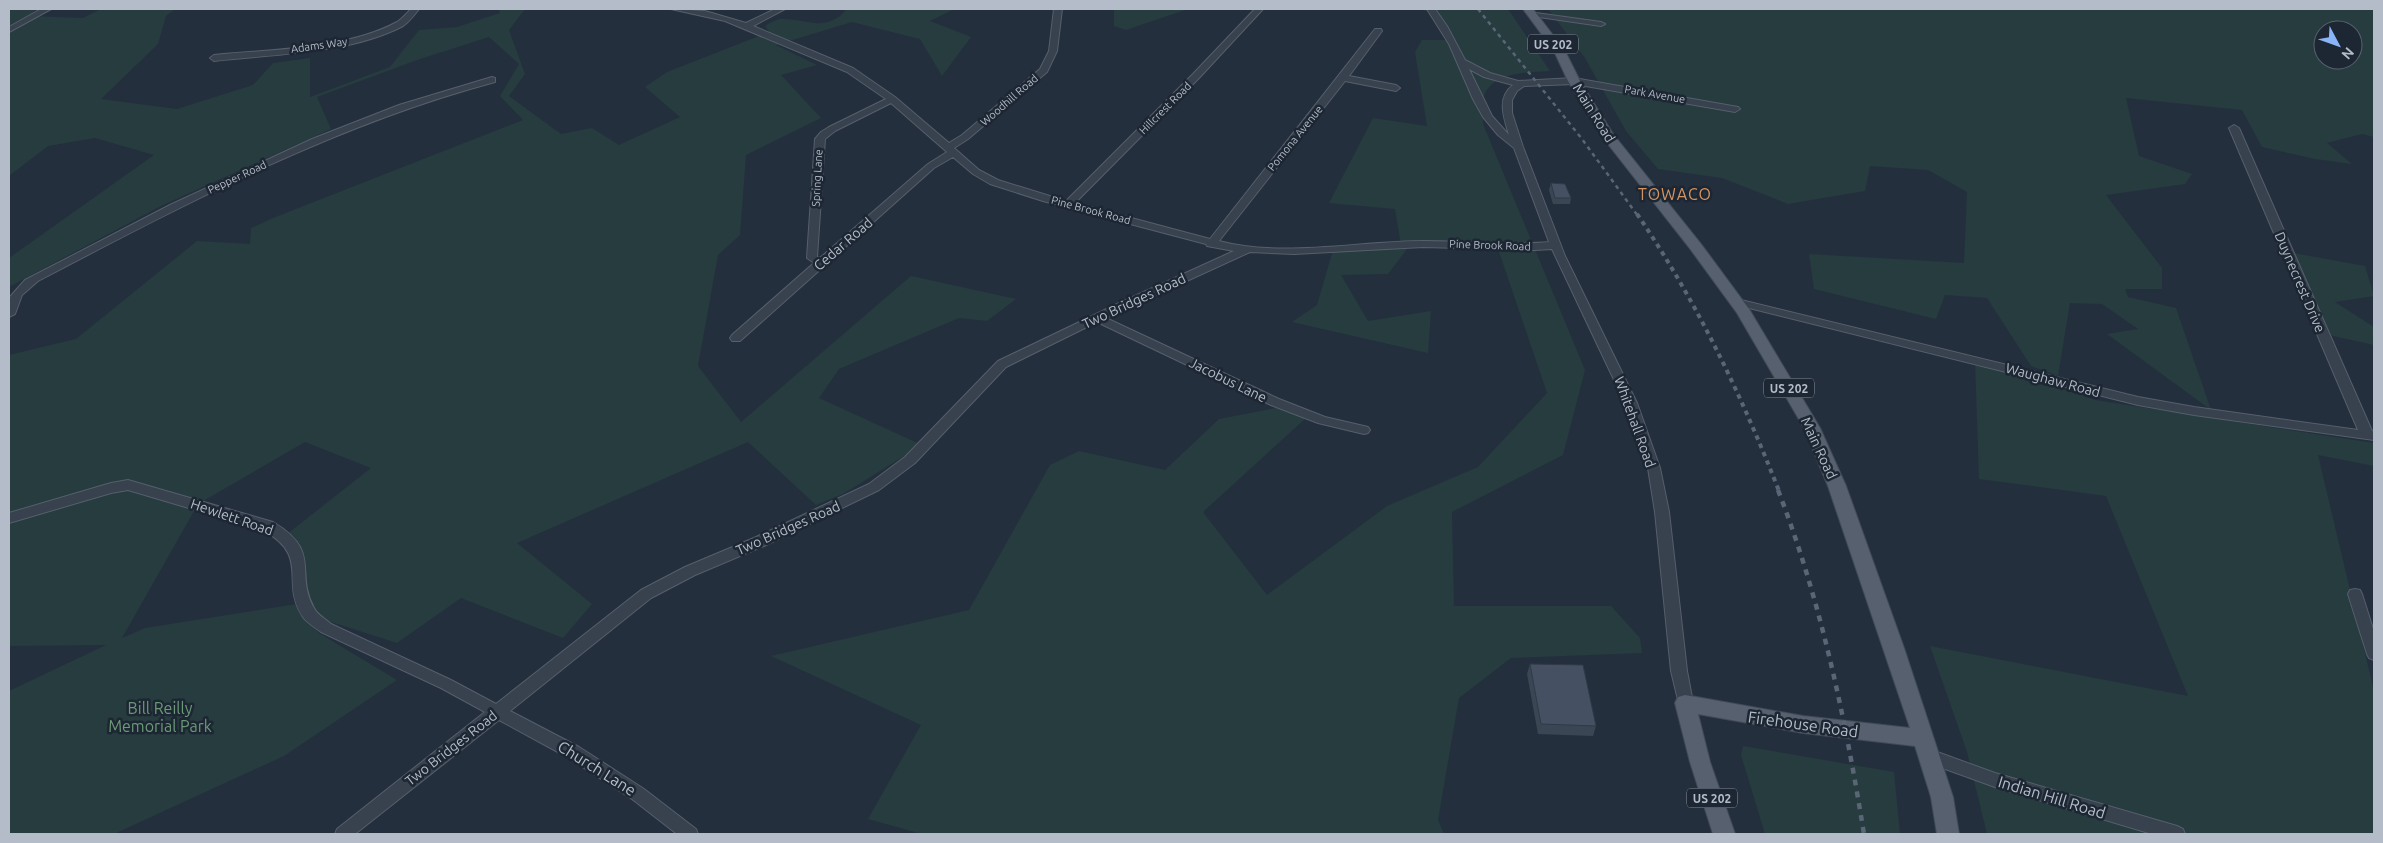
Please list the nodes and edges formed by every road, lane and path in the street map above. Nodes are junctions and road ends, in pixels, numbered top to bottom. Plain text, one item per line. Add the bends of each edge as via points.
1 (47, 9) edge
2 (415, 9) edge
3 (675, 9) edge
4 (781, 9) edge
5 (1058, 9) edge
6 (1259, 9) edge
7 (1432, 9) edge
8 (1530, 11) edge
9 (1601, 24) dead end
10 (746, 26) junction
11 (9, 30) edge
12 (1378, 30) dead end
13 (214, 58) dead end
14 (1460, 61) junction
15 (1343, 78) junction
16 (492, 80) dead end
17 (1574, 81) junction
18 (1518, 84) junction
19 (1396, 88) dead end
20 (892, 99) junction
21 (1735, 109) dead end
22 (2234, 128) dead end
23 (1518, 147) junction
24 (950, 150) junction
25 (1070, 204) junction
26 (1211, 244) junction
27 (1556, 244) junction
28 (1246, 250) junction
29 (822, 263) junction
30 (1736, 302) junction
31 (9, 314) edge
32 (1097, 318) junction
33 (736, 338) dead end
34 (1364, 430) dead end
35 (2371, 436) edge
36 (9, 518) edge
37 (2355, 594) dead end
38 (2374, 654) edge
39 (1684, 703) junction
40 (498, 711) junction
41 (1926, 747) junction
42 (343, 834) edge
43 (690, 834) edge
44 (1724, 834) edge
45 (1948, 834) edge
46 (2177, 834) edge

1 - 11 street
2 - 13 street, Adams Way via 402,23 361,38 322,47
3 - 10 street, Pine Brook Road via 717,16
4 - 10 street
5 - 24 street, Woodhill Road via 1052,51 1044,70
6 - 25 street, Hillcrest Road
7 - 14 street via 1447,29
8 - 9 street
8 - 17 main road, Main Road / US 202 via 1559,52
10 - 20 street, Pine Brook Road via 842,66
12 - 15 street, Pomona Avenue
14 - 18 street via 1487,75
14 - 23 street via 1484,111 1503,138
15 - 19 street
15 - 26 street, Pomona Avenue
16 - 31 street, Pepper Road via 424,99 335,132 170,208 27,283 13,297
17 - 18 street
17 - 21 street, Park Avenue
17 - 30 main road, Main Road / US 202 via 1608,136 1696,246
18 - 23 street, Whitehall Road via 1507,100 1507,112
20 - 24 street, Pine Brook Road
20 - 29 street, Spring Lane via 832,129 820,140 812,258
22 - 35 street, Duynecrest Drive
23 - 27 street, Whitehall Road
24 - 25 street, Pine Brook Road via 994,182
24 - 29 street, Cedar Road
25 - 26 street, Pine Brook Road
26 - 28 street, Pine Brook Road
27 - 28 street, Pine Brook Road via 1535,247 1423,244 1294,251
27 - 39 street, Whitehall Road via 1631,403 1654,468
28 - 32 street, Two Bridges Road
29 - 33 street, Cedar Road
30 - 35 street, Waughaw Road via 2138,401
30 - 41 main road, Main Road / US 202 via 1775,362 1821,447
32 - 34 street, Jacobus Lane via 1275,402 1322,420
32 - 40 street, Two Bridges Road via 1002,364 918,453 889,478 652,590
36 - 40 street, Hewlett Road via 128,485 268,526 292,545 299,560 300,593 309,614 326,628
37 - 38 street
39 - 41 main road, Firehouse Road via 1863,733
39 - 44 main road, Whitehall Road / US 202
40 - 42 street, Two Bridges Road
40 - 43 street, Church Lane via 604,770
41 - 45 main road, Main Road via 1942,797
41 - 46 street, Indian Hill Road via 1995,780

